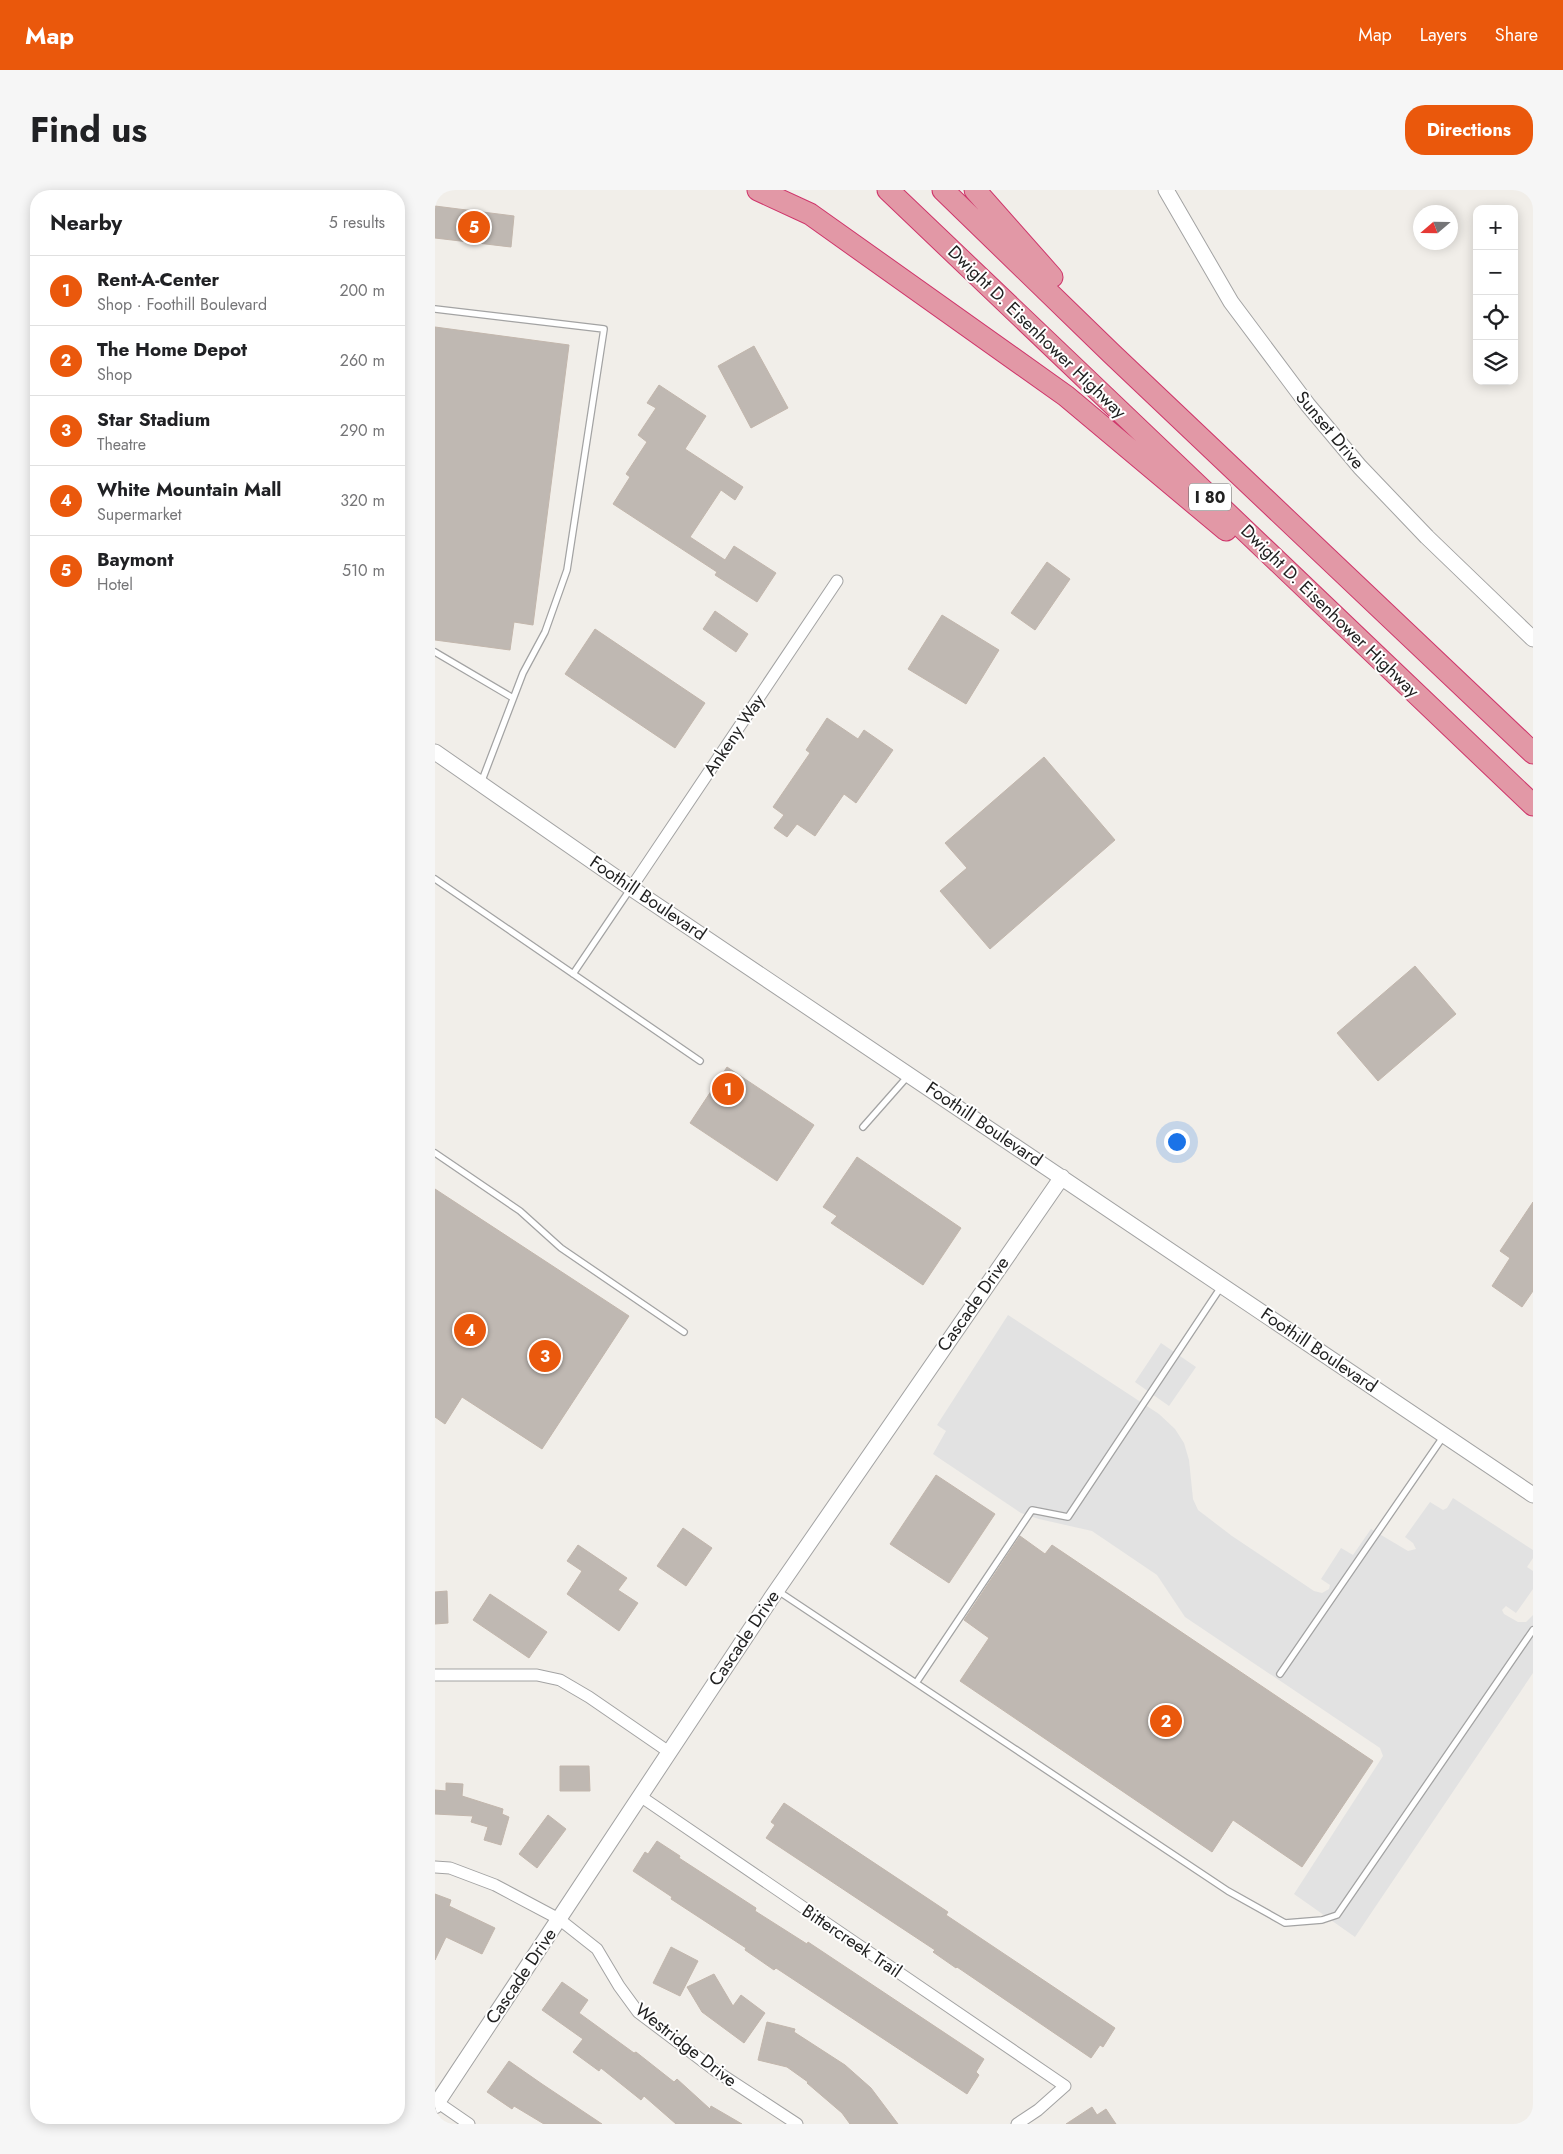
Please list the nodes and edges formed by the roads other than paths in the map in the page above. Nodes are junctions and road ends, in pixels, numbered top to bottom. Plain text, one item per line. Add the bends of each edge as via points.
1 (758, 190) edge
2 (887, 190) edge
3 (943, 190) edge
4 (975, 190) edge
5 (1165, 190) edge
6 (435, 309) edge
7 (1314, 546) junction
8 (837, 581) dead end
9 (1533, 639) edge
10 (435, 652) edge
11 (1395, 673) junction
12 (513, 698) junction
13 (435, 752) edge
14 (1533, 753) edge
15 (481, 783) junction
16 (1533, 805) edge
17 (435, 879) edge
18 (631, 888) junction
19 (573, 974) junction
20 (700, 1061) dead end
21 (909, 1074) junction
22 (863, 1127) dead end
23 (435, 1153) edge
24 (1063, 1177) junction
25 (1223, 1285) junction
26 (684, 1332) dead end
27 (1445, 1435) junction
28 (1533, 1495) edge
29 (777, 1590) junction
30 (1533, 1630) edge
31 (1280, 1674) dead end
32 (435, 1675) edge
33 (916, 1683) junction
34 (669, 1752) junction
35 (640, 1796) junction
36 (435, 1867) edge
37 (559, 1919) junction
38 (436, 2104) edge
39 (469, 2124) edge
40 (797, 2124) edge
41 (1017, 2124) edge

1 - 11 highway via 810,214 1067,396
2 - 11 highway, Dwight D. Eisenhower Highway / I 80
3 - 7 highway, Dwight D. Eisenhower Highway / I 80
4 - 7 highway via 1035,258
5 - 9 street, Sunset Drive via 1231,302 1308,405 1427,537
6 - 12 lane via 604,329 567,570 545,632
7 - 14 highway, Dwight D. Eisenhower Highway / I 80
8 - 18 street, Ankeny Way
10 - 12 lane
11 - 16 highway, Dwight D. Eisenhower Highway / I 80
12 - 15 lane
13 - 15 street, Foothill Boulevard
15 - 18 street, Foothill Boulevard
17 - 19 lane
18 - 19 lane
18 - 21 street, Foothill Boulevard
19 - 20 lane
21 - 22 lane
21 - 24 street, Foothill Boulevard
23 - 26 lane via 520,1211 561,1248
24 - 25 street, Foothill Boulevard
24 - 29 street, Cascade Drive
25 - 27 street, Foothill Boulevard
25 - 33 lane via 1068,1517 1032,1510
27 - 28 street, Foothill Boulevard
27 - 31 lane
29 - 33 lane
29 - 34 street, Cascade Drive
30 - 33 lane via 1337,1915 1322,1920 1285,1923 1228,1891
32 - 34 street via 537,1676 560,1680
34 - 35 street, Cascade Drive
35 - 37 street, Cascade Drive
35 - 41 street, Bittercreek Trail via 1065,2086
36 - 37 street, Westridge Drive via 450,1868 495,1885
37 - 38 street, Cascade Drive
37 - 40 street, Westridge Drive via 597,1949 638,2012 716,2071
38 - 39 street

